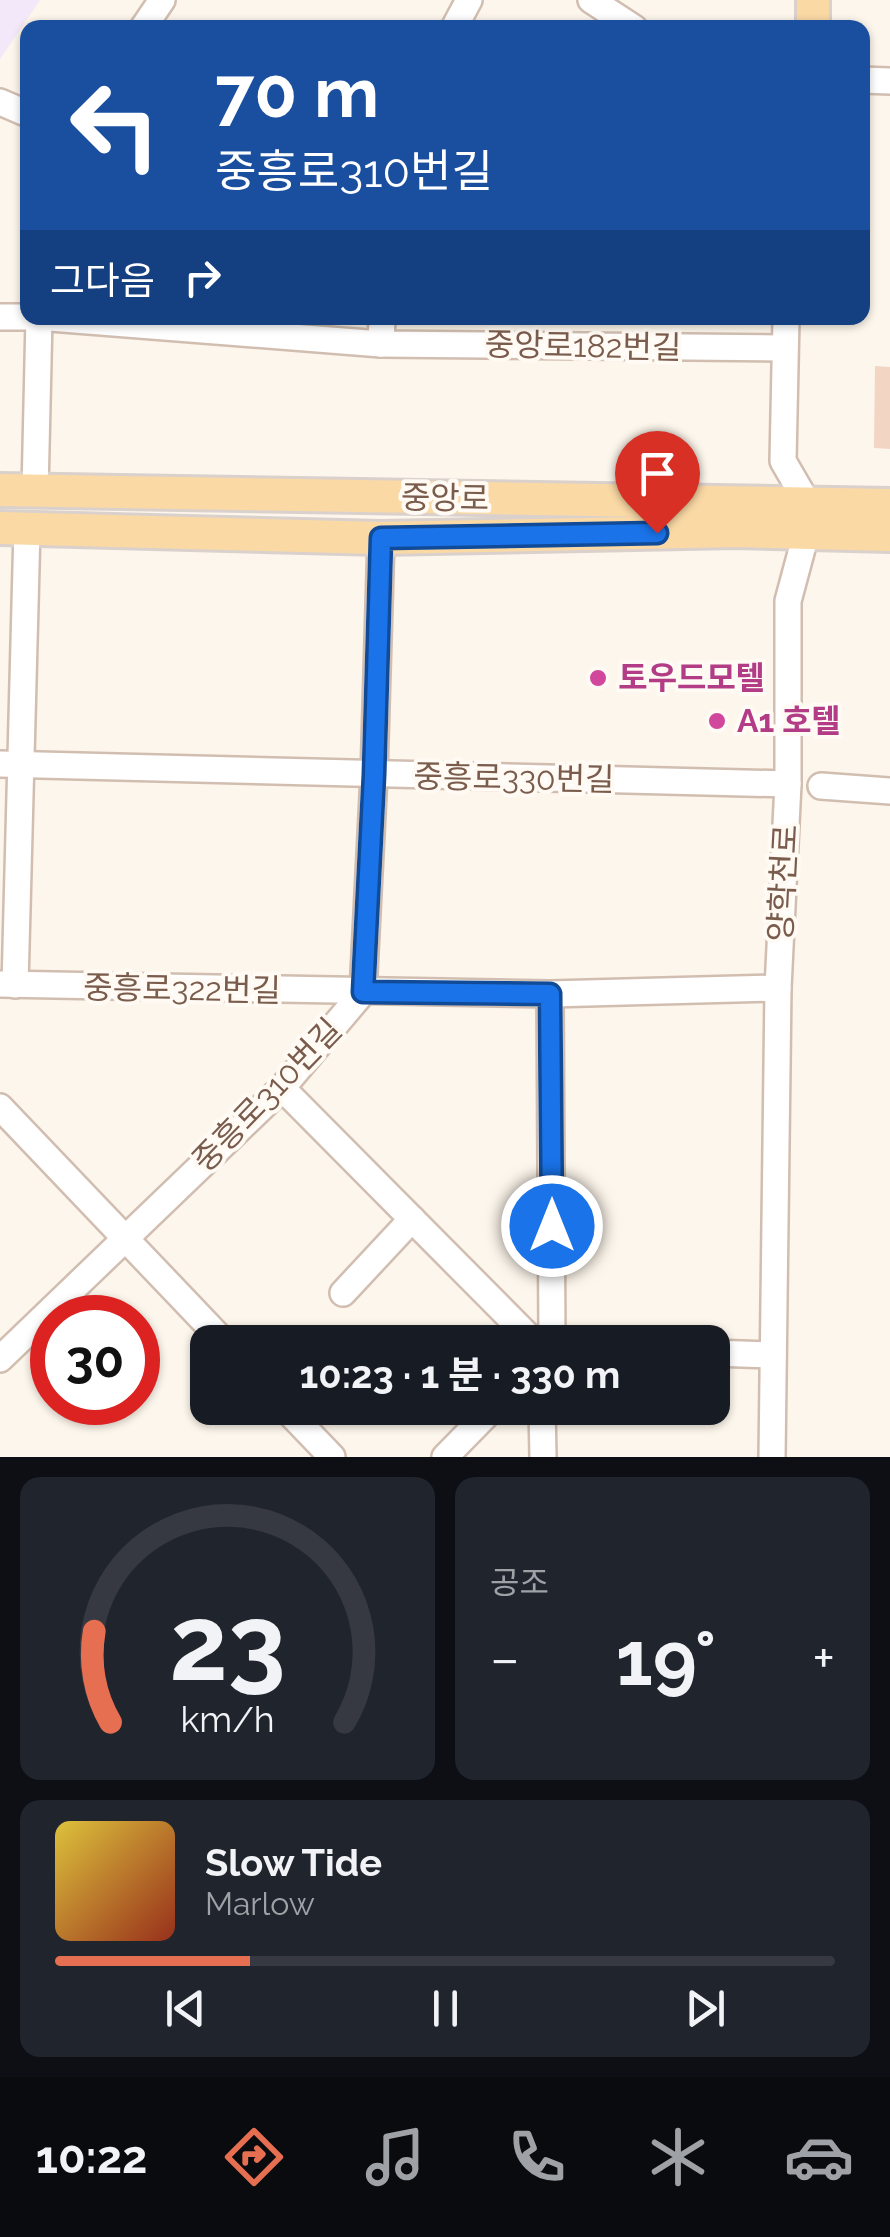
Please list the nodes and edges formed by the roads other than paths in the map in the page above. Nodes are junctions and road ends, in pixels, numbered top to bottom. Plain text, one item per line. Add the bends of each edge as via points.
1 (591, 0) edge
2 (622, 20) edge
3 (39, 325) edge
4 (139, 325) edge
5 (382, 325) edge
6 (786, 325) edge
7 (381, 344) junction
8 (785, 348) junction
9 (0, 490) edge
10 (36, 490) junction
11 (890, 505) edge
12 (807, 519) junction
13 (14, 528) edge
14 (890, 535) edge
15 (381, 538) junction
16 (12, 765) edge
17 (374, 775) junction
18 (788, 784) junction
19 (821, 786) dead end
20 (890, 791) edge
21 (8, 985) edge
22 (778, 988) junction
23 (363, 992) junction
24 (550, 994) junction
25 (282, 1088) junction
26 (0, 1107) edge
27 (412, 1219) junction
28 (125, 1238) junction
29 (343, 1292) dead end
30 (208, 1325) edge
31 (517, 1325) edge
32 (552, 1325) edge
33 (730, 1354) edge
34 (773, 1355) junction
35 (0, 1359) edge
36 (302, 1425) edge
37 (476, 1425) edge
38 (542, 1425) edge
39 (332, 1457) edge
40 (445, 1457) edge
41 (543, 1457) edge
42 (772, 1457) edge

1 - 2 street
3 - 10 street
4 - 7 street, 중앙로182번길
5 - 7 street
6 - 8 street
7 - 8 street, 중앙로182번길
8 - 12 street via 783,461
9 - 10 main road, 중앙로
10 - 12 main road, 중앙로
11 - 12 main road, 중앙로
12 - 14 main road, 중앙로
12 - 15 main road, 중앙로 via 736,531
12 - 18 street, 양학천로 via 788,602
13 - 15 main road, 중앙로
13 - 16 street, 중앙로
15 - 17 street
16 - 17 street, 중흥로330번길
16 - 21 street, 중앙로
17 - 18 street, 중흥로330번길
17 - 23 street
18 - 22 street, 양학천로
19 - 20 street, 양학천로
21 - 23 street, 중흥로322번길
22 - 24 street, 중흥로310번길
22 - 34 street, 양학천로
23 - 24 street, 중흥로310번길
23 - 25 street, 중흥로310번길
24 - 32 street
25 - 27 street
25 - 28 street, 중흥로310번길
26 - 28 street
27 - 29 street
27 - 31 street
28 - 30 street
28 - 35 street, 중흥로310번길
33 - 34 street
34 - 42 street, 양학천로
36 - 39 street
37 - 40 street
38 - 41 street

